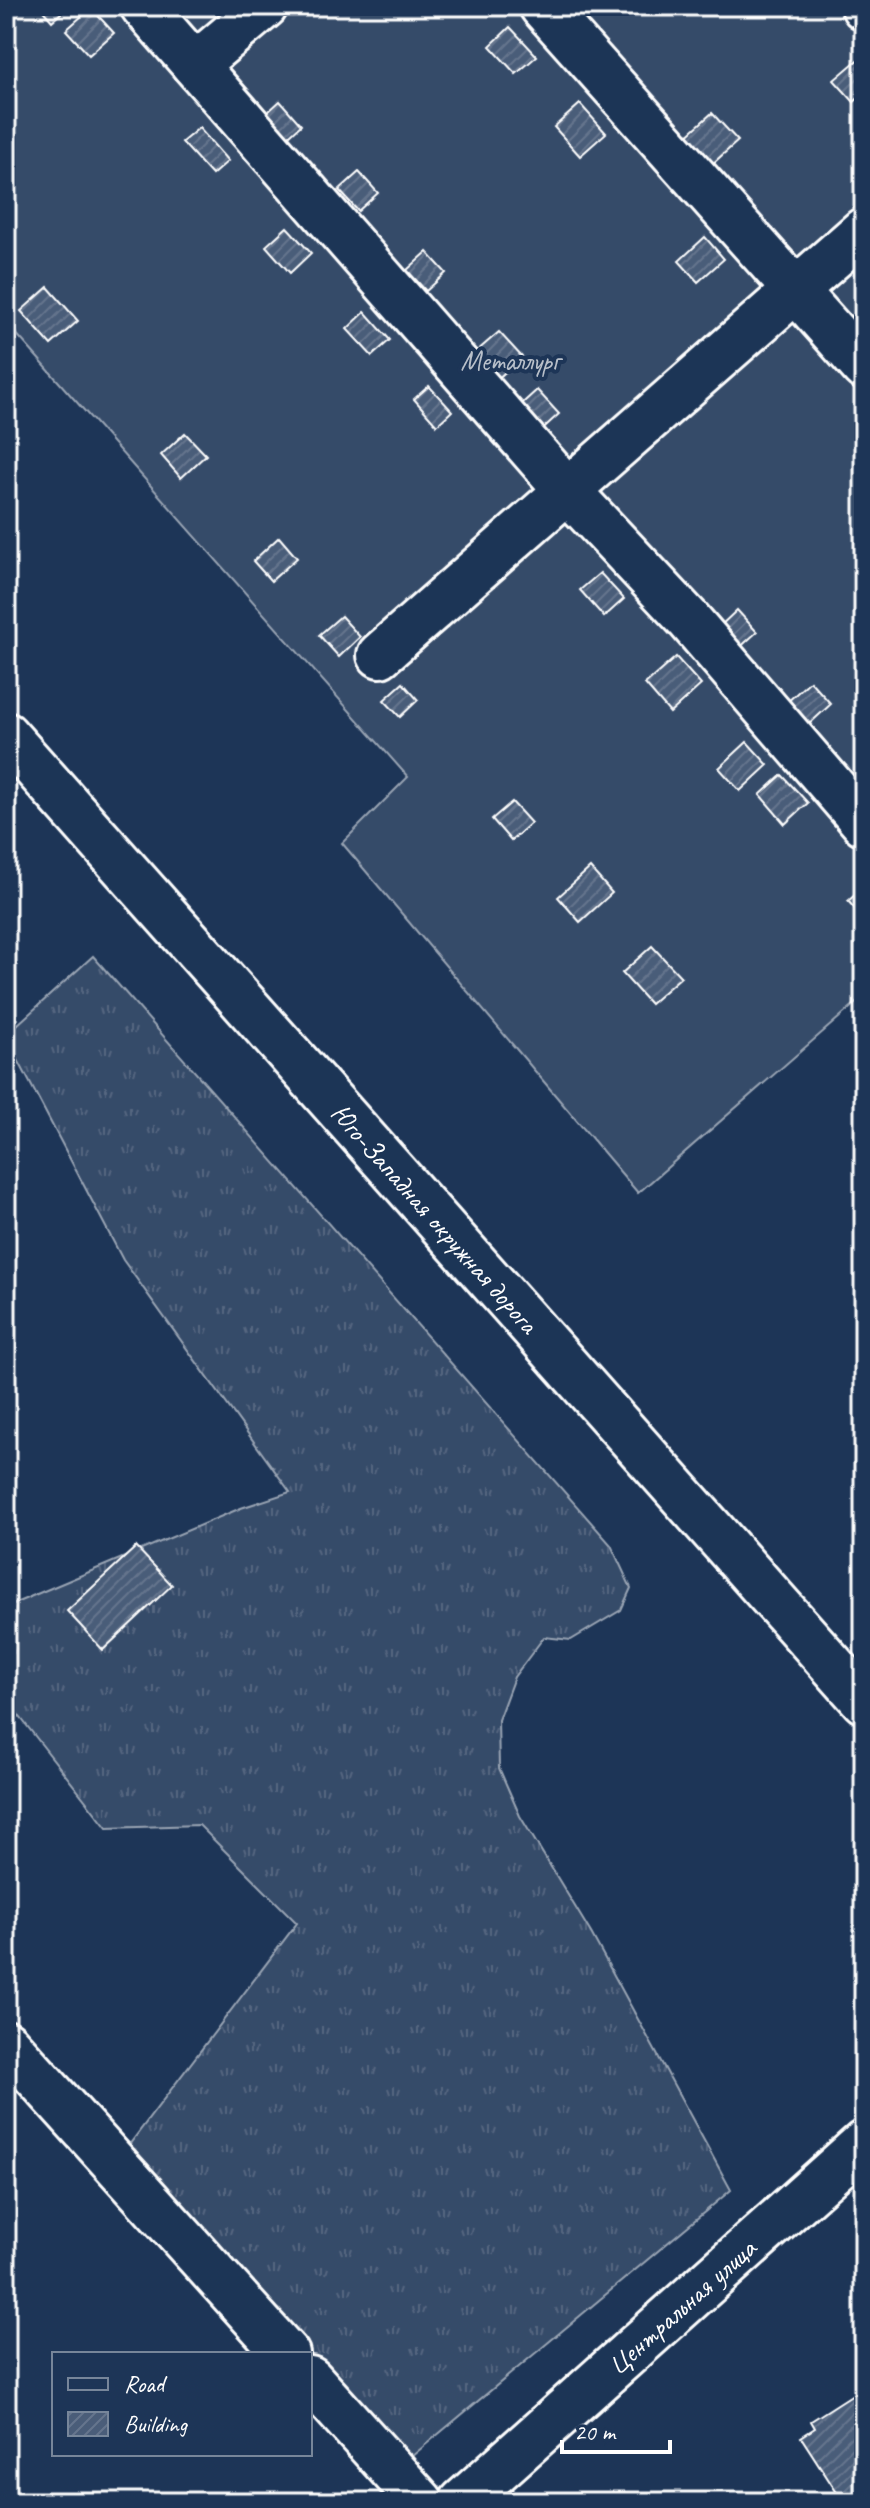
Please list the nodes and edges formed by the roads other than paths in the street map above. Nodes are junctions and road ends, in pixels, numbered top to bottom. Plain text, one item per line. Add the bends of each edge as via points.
1 (143, 6) edge
2 (265, 6) edge
3 (542, 6) edge
4 (195, 65) junction
5 (864, 230) edge
6 (795, 290) junction
7 (864, 367) edge
8 (567, 490) junction
9 (380, 655) dead end
10 (6, 735) edge
11 (864, 823) edge
12 (864, 1701) edge
13 (6, 2043) edge
14 (864, 2143) edge
15 (285, 2352) edge
16 (312, 2381) edge
17 (421, 2502) edge
18 (462, 2502) edge

1 - 4 main road
2 - 4 main road
3 - 6 main road
4 - 8 main road
5 - 6 main road
6 - 7 main road
6 - 8 main road
8 - 9 main road
8 - 11 main road via 689,620
10 - 12 main road, Юго-Западная окружная дорога
13 - 15 main road
14 - 18 main road, Центральная улица
16 - 17 main road

